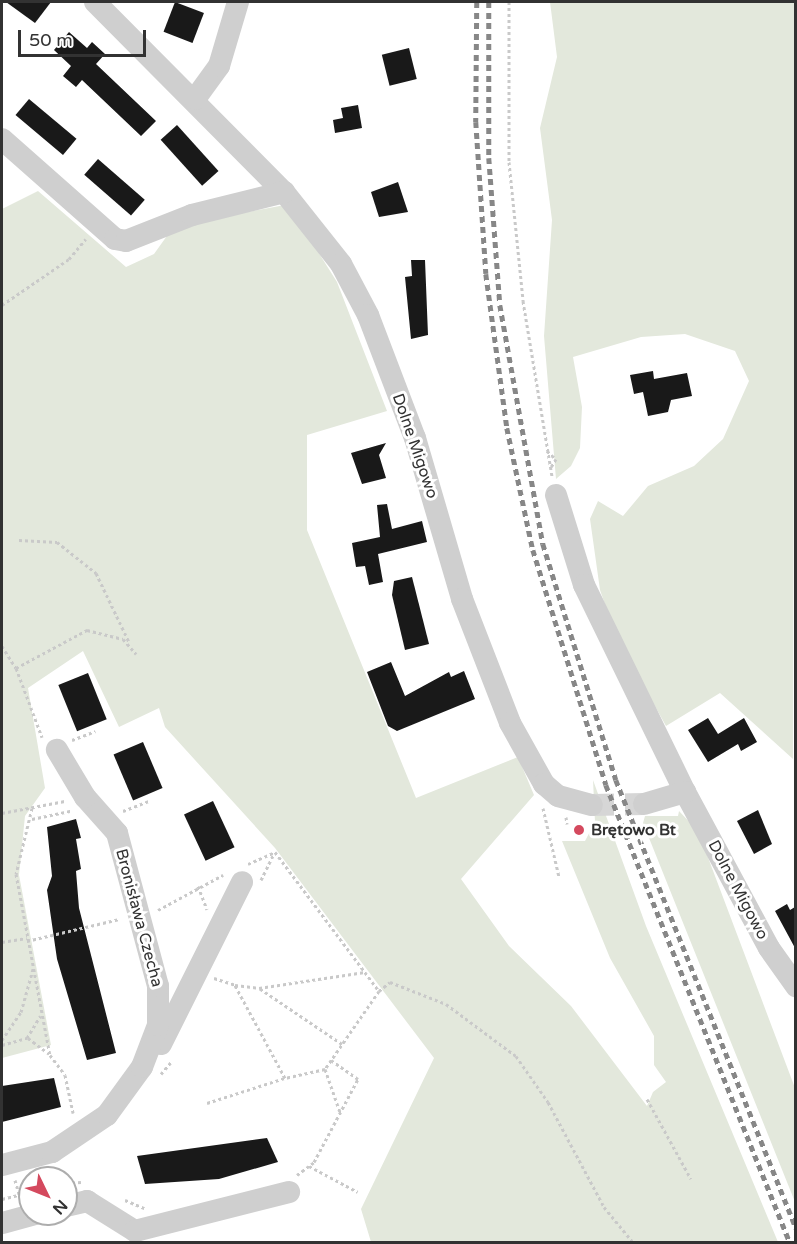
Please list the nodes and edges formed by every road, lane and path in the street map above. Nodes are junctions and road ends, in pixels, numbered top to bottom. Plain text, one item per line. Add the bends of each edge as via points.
1 (95, 2) edge
2 (238, 2) edge
3 (509, 2) edge
4 (195, 99) junction
5 (2, 139) edge
6 (284, 192) junction
7 (97, 226) junction
8 (2, 305) edge
9 (547, 451) junction
10 (549, 462) dead end
11 (550, 468) dead end
12 (558, 499) dead end
13 (19, 540) dead end
14 (129, 642) junction
15 (2, 646) edge
16 (136, 654) dead end
17 (16, 668) junction
18 (57, 750) joint
19 (549, 790) junction
20 (685, 792) junction
21 (80, 803) junction
22 (644, 804) tunnel mouth
23 (592, 805) tunnel mouth
24 (32, 808) junction
25 (2, 813) edge
26 (32, 819) junction
27 (235, 875) junction
28 (559, 877) dead end
29 (198, 886) junction
30 (163, 908) dead end
31 (126, 917) junction
32 (213, 920) dead end
33 (27, 939) junction
34 (2, 942) edge
35 (33, 968) junction
36 (365, 972) junction
37 (220, 980) dead end
38 (235, 985) junction
39 (795, 986) edge
40 (259, 988) junction
41 (379, 991) junction
42 (41, 1014) junction
43 (27, 1038) junction
44 (2, 1040) edge
45 (2, 1045) edge
46 (342, 1045) junction
47 (50, 1055) junction
48 (331, 1060) junction
49 (142, 1066) junction
50 (325, 1069) junction
51 (285, 1078) junction
52 (647, 1099) dead end
53 (207, 1103) dead end
54 (83, 1110) dead end
55 (340, 1113) junction
56 (2, 1165) edge
57 (309, 1166) junction
58 (691, 1179) dead end
59 (78, 1184) edge
60 (89, 1184) dead end
61 (289, 1192) joint
62 (358, 1192) dead end
63 (18, 1195) edge
64 (116, 1196) dead end
65 (2, 1199) edge
66 (78, 1203) edge
67 (153, 1209) dead end
68 (18, 1219) edge
69 (2, 1223) edge
70 (632, 1241) edge

1 - 4 street, Dolne Migowo
2 - 4 street via 219,66
3 - 9 path via 509,162 523,301
4 - 6 street, Dolne Migowo
5 - 7 street
6 - 7 street via 192,215 126,241
6 - 19 street, Dolne Migowo via 341,264 368,315 415,438 487,670 534,771
7 - 8 path via 69,259
9 - 10 path
9 - 11 path via 556,459
12 - 20 street, Dolne Migowo via 584,585
13 - 14 path via 57,542 96,573
14 - 16 path
14 - 17 path via 87,630
15 - 17 path
17 - 18 path via 43,741
18 - 21 street, Bronisława Czecha
19 - 23 street
19 - 28 path via 541,817
20 - 22 street
20 - 39 street, Dolne Migowo via 769,948
21 - 24 path
21 - 26 path
21 - 31 street, Bronisława Czecha via 117,833
24 - 25 path
24 - 26 path
26 - 33 path via 16,874
27 - 29 path
27 - 36 path via 275,852
27 - 49 street, Bronisława Czecha via 155,1055
29 - 30 path
29 - 32 path
31 - 33 path
31 - 49 street, Bronisława Czecha via 159,1004
33 - 34 path
33 - 35 path
35 - 42 path
35 - 44 path via 21,1012
36 - 40 path
36 - 41 path
37 - 38 path
38 - 40 path
38 - 51 path
40 - 46 path
41 - 46 path
41 - 70 path via 390,982 446,1004 516,1056 548,1102 604,1207
42 - 43 path
42 - 47 path
43 - 45 path
43 - 47 path
46 - 48 path
47 - 54 path via 64,1075 75,1118
48 - 50 path
48 - 55 path via 358,1079
49 - 56 street, Bronisława Czecha via 125,1094 84,1135 52,1152
50 - 51 path
50 - 55 path
51 - 53 path
52 - 58 path
55 - 57 path
57 - 61 path via 287,1184
57 - 62 path
59 - 60 path
61 - 66 street via 135,1231 87,1201
63 - 65 path
64 - 67 path
68 - 69 street

